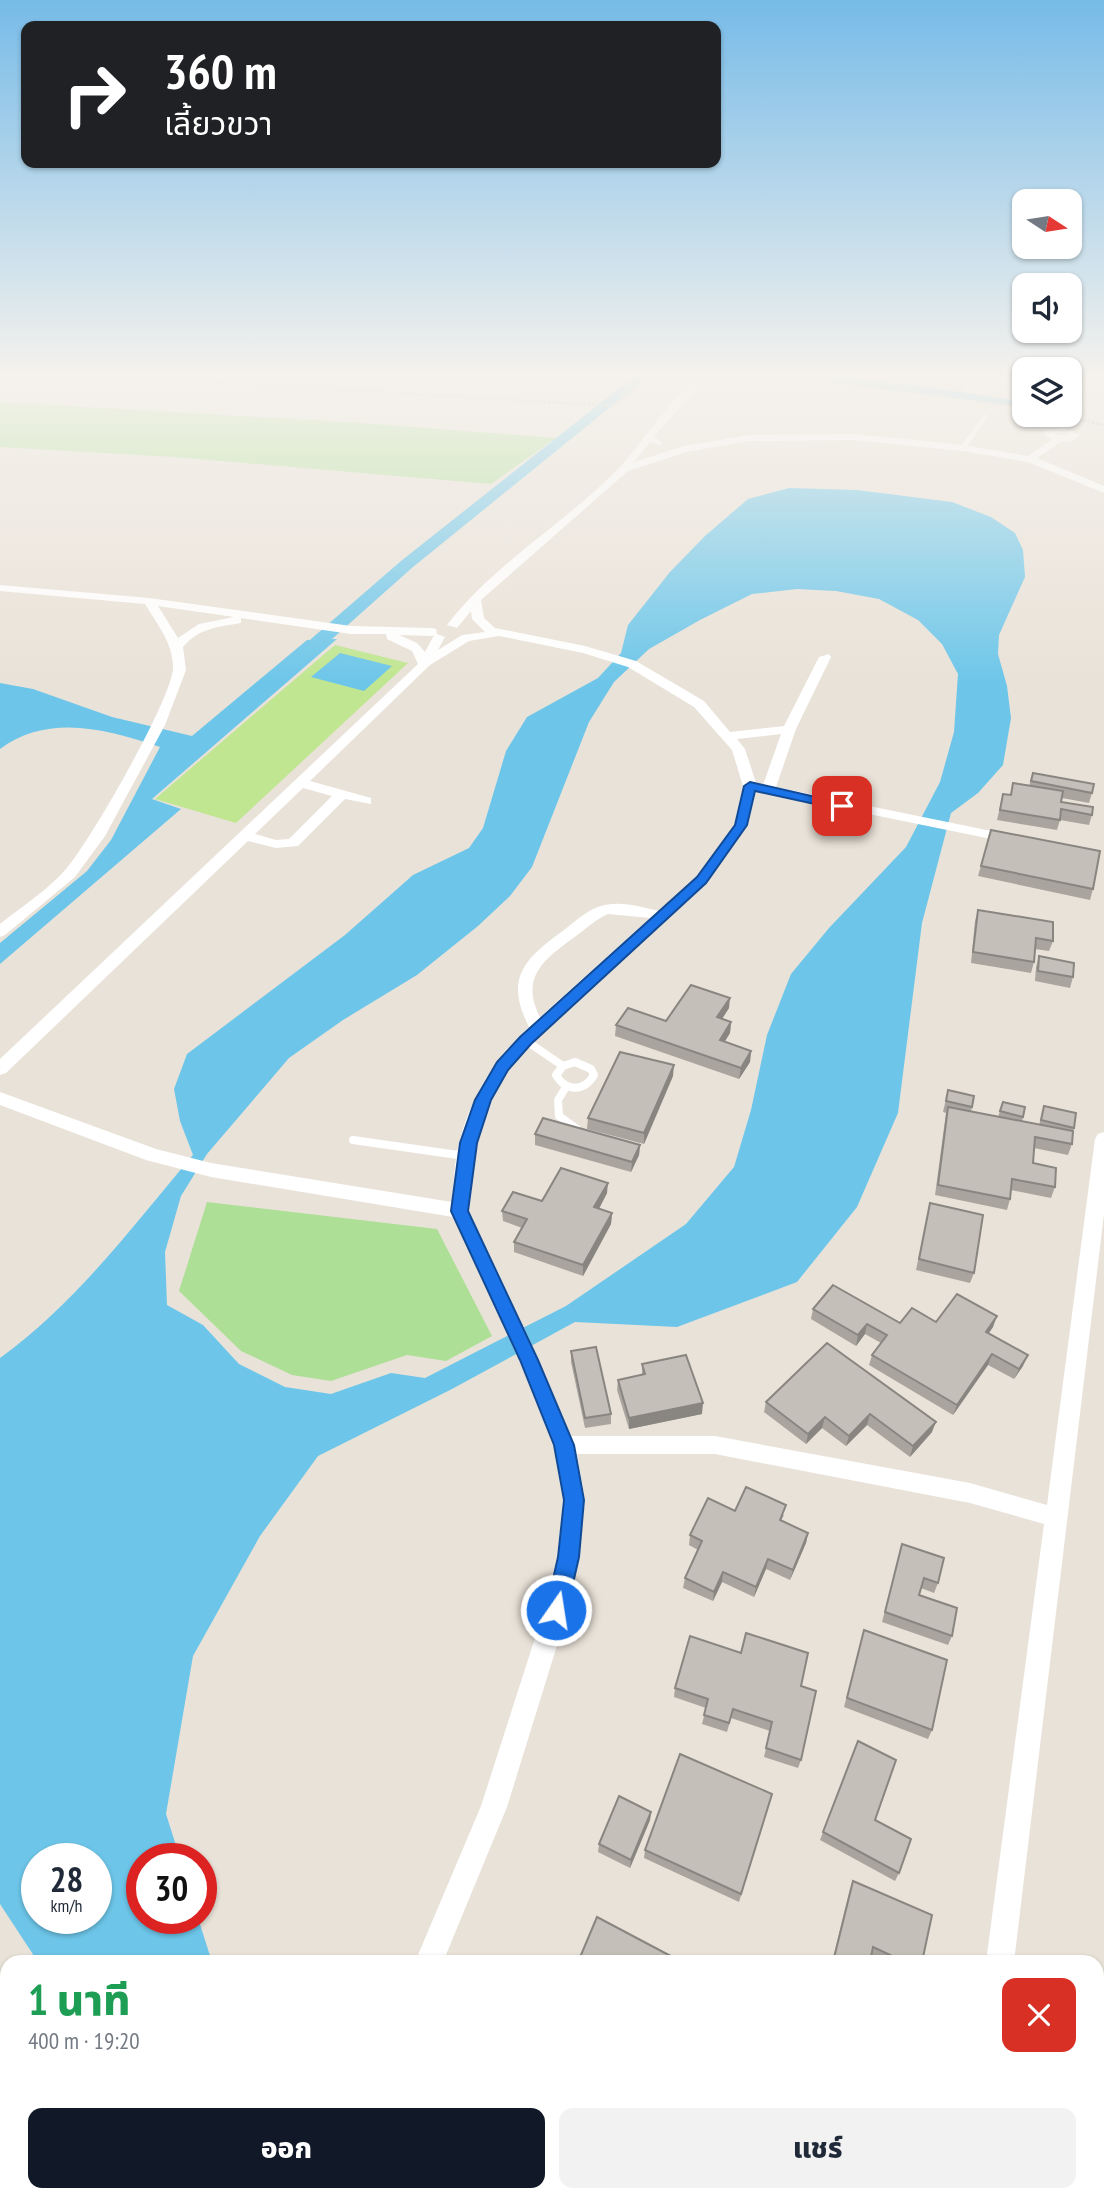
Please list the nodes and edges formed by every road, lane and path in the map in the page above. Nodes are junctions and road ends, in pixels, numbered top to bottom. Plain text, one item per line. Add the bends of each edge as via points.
1 (616, 477) edge
2 (1072, 477) edge
3 (1104, 490) edge
4 (0, 588) edge
5 (149, 601) junction
6 (471, 603) junction
7 (265, 618) junction
8 (457, 627) junction
9 (387, 632) junction
10 (496, 632) junction
11 (436, 635) junction
12 (177, 647) junction
13 (825, 657) dead end
14 (425, 664) junction
15 (789, 729) junction
16 (729, 736) junction
17 (302, 783) junction
18 (750, 786) junction
19 (768, 791) junction
20 (342, 794) junction
21 (366, 801) dead end
22 (247, 836) junction
23 (1027, 843) edge
24 (662, 916) junction
25 (0, 932) edge
26 (538, 1028) junction
27 (525, 1040) junction
28 (563, 1066) junction
29 (0, 1069) edge
30 (566, 1087) junction
31 (0, 1098) edge
32 (583, 1131) edge
33 (1104, 1139) edge
34 (353, 1140) dead end
35 (466, 1156) junction
36 (460, 1211) junction
37 (564, 1445) junction
38 (1057, 1518) junction
39 (432, 1955) edge
40 (1001, 1955) edge

1 - 6 street
2 - 3 street
4 - 5 street
5 - 7 street
5 - 12 street
6 - 8 street
6 - 9 street via 424,629
6 - 10 street via 478,619
7 - 9 street
7 - 12 street via 199,627
8 - 10 street
8 - 11 street via 461,632 453,637
9 - 11 street
9 - 14 street via 416,646
10 - 14 street via 466,638
10 - 16 street via 585,650 638,667 699,704
11 - 14 street
12 - 25 street via 180,670 158,725 98,836 70,874
13 - 15 street
14 - 17 street
15 - 16 street
15 - 19 street
16 - 18 street
17 - 20 street
17 - 22 street
18 - 19 street
18 - 24 street via 741,825 725,850 702,880
19 - 23 street
20 - 21 street
20 - 22 street via 293,843 276,844
22 - 29 street
24 - 26 street
24 - 26 street via 618,909 599,912 542,952 528,970 524,992 526,1009
26 - 27 street
27 - 28 lane
27 - 35 street via 502,1066 483,1100
28 - 30 lane via 556,1075
28 - 30 lane via 584,1064 594,1075 585,1087
30 - 32 lane via 558,1100 559,1116
31 - 36 street via 152,1155 211,1170
33 - 38 street
34 - 35 lane
35 - 36 street
36 - 37 street
37 - 38 street via 715,1445 970,1493
37 - 39 street via 574,1500 556,1610 494,1807
38 - 40 street

